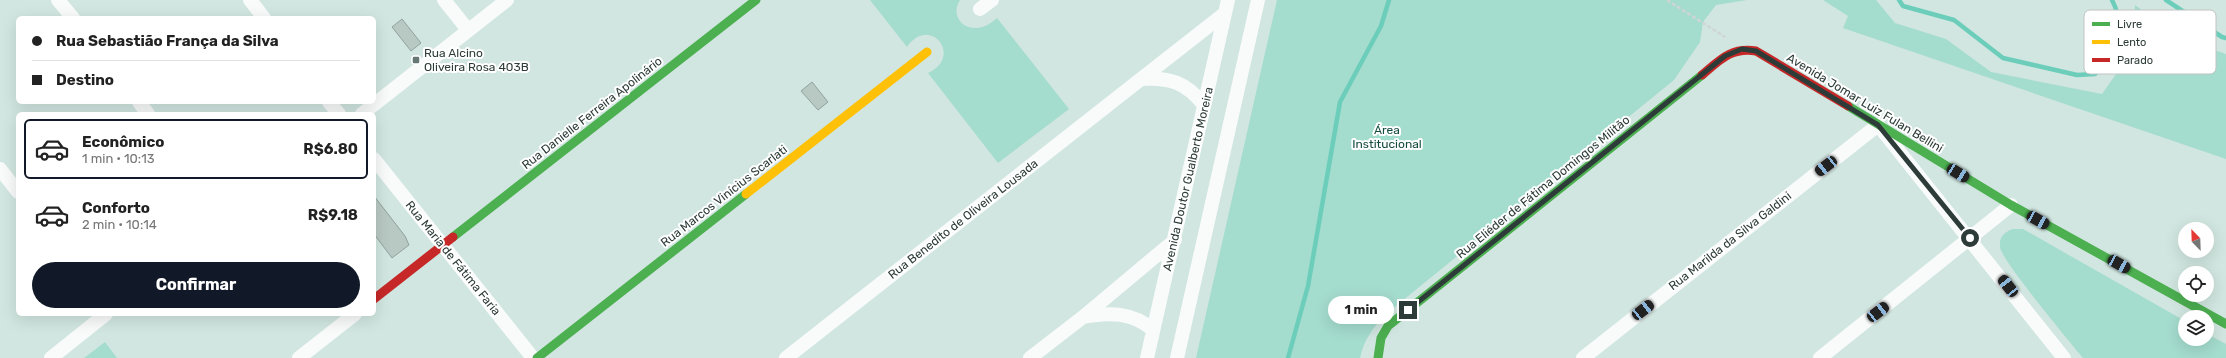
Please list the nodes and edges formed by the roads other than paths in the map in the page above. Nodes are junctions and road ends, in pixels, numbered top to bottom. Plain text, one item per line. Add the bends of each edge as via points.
1 (58, 0) edge
2 (250, 0) edge
3 (444, 0) edge
4 (507, 0) edge
5 (756, 0) edge
6 (992, 0) edge
7 (1258, 0) edge
8 (1226, 7) edge
9 (980, 9) dead end
10 (70, 16) edge
11 (262, 16) edge
12 (468, 30) junction
13 (1742, 49) joint
14 (927, 52) dead end
15 (1141, 79) junction
16 (376, 103) edge
17 (375, 104) edge
18 (1204, 105) junction
19 (365, 112) edge
20 (1878, 125) junction
21 (376, 162) edge
22 (0, 169) edge
23 (16, 189) edge
24 (2011, 205) junction
25 (1970, 238) junction
26 (1175, 240) junction
27 (443, 246) junction
28 (376, 297) edge
29 (104, 316) edge
30 (352, 316) edge
31 (1083, 317) junction
32 (2226, 324) edge
33 (1153, 330) junction
34 (51, 358) edge
35 (298, 358) edge
36 (533, 358) edge
37 (537, 358) edge
38 (786, 358) edge
39 (1030, 358) edge
40 (1147, 358) edge
41 (1177, 358) edge
42 (1378, 358) edge
43 (1583, 358) edge
44 (1820, 358) edge
45 (2064, 358) edge

1 - 10 street
2 - 11 street
3 - 12 street
4 - 12 street
5 - 27 street, Rua Danielle Ferreira Apolinário
6 - 9 street
7 - 41 street
8 - 15 street, Rua Benedito de Oliveira Lousada
8 - 18 street, Avenida Doutor Gualberto Moreira
12 - 16 street
13 - 20 street, Avenida Jomar Luiz Fulan Bellini via 1756,51
13 - 42 street, Rua Eliéder de Fátima Domingos Militão via 1725,56 1388,326 1380,338
14 - 37 street, Rua Marcos Vinícius Scarlati
15 - 18 street via 1161,78 1178,83 1194,92
15 - 38 street, Rua Benedito de Oliveira Lousada
17 - 19 street
18 - 26 street, Avenida Doutor Gualberto Moreira
20 - 24 street, Avenida Jomar Luiz Fulan Bellini
20 - 25 street
20 - 43 street, Rua Marilda da Silva Galdini
21 - 27 street, Rua Maria de Fátima Faria
22 - 23 street
24 - 25 street
24 - 32 street, Avenida Jomar Luiz Fulan Bellini
25 - 44 street
25 - 45 street
26 - 31 street
26 - 33 street, Avenida Doutor Gualberto Moreira
27 - 28 street, Rua Danielle Ferreira Apolinário
27 - 36 street, Rua Maria de Fátima Faria
29 - 34 street
30 - 35 street
31 - 33 street via 1121,314 1145,323
31 - 39 street
33 - 40 street, Avenida Doutor Gualberto Moreira

